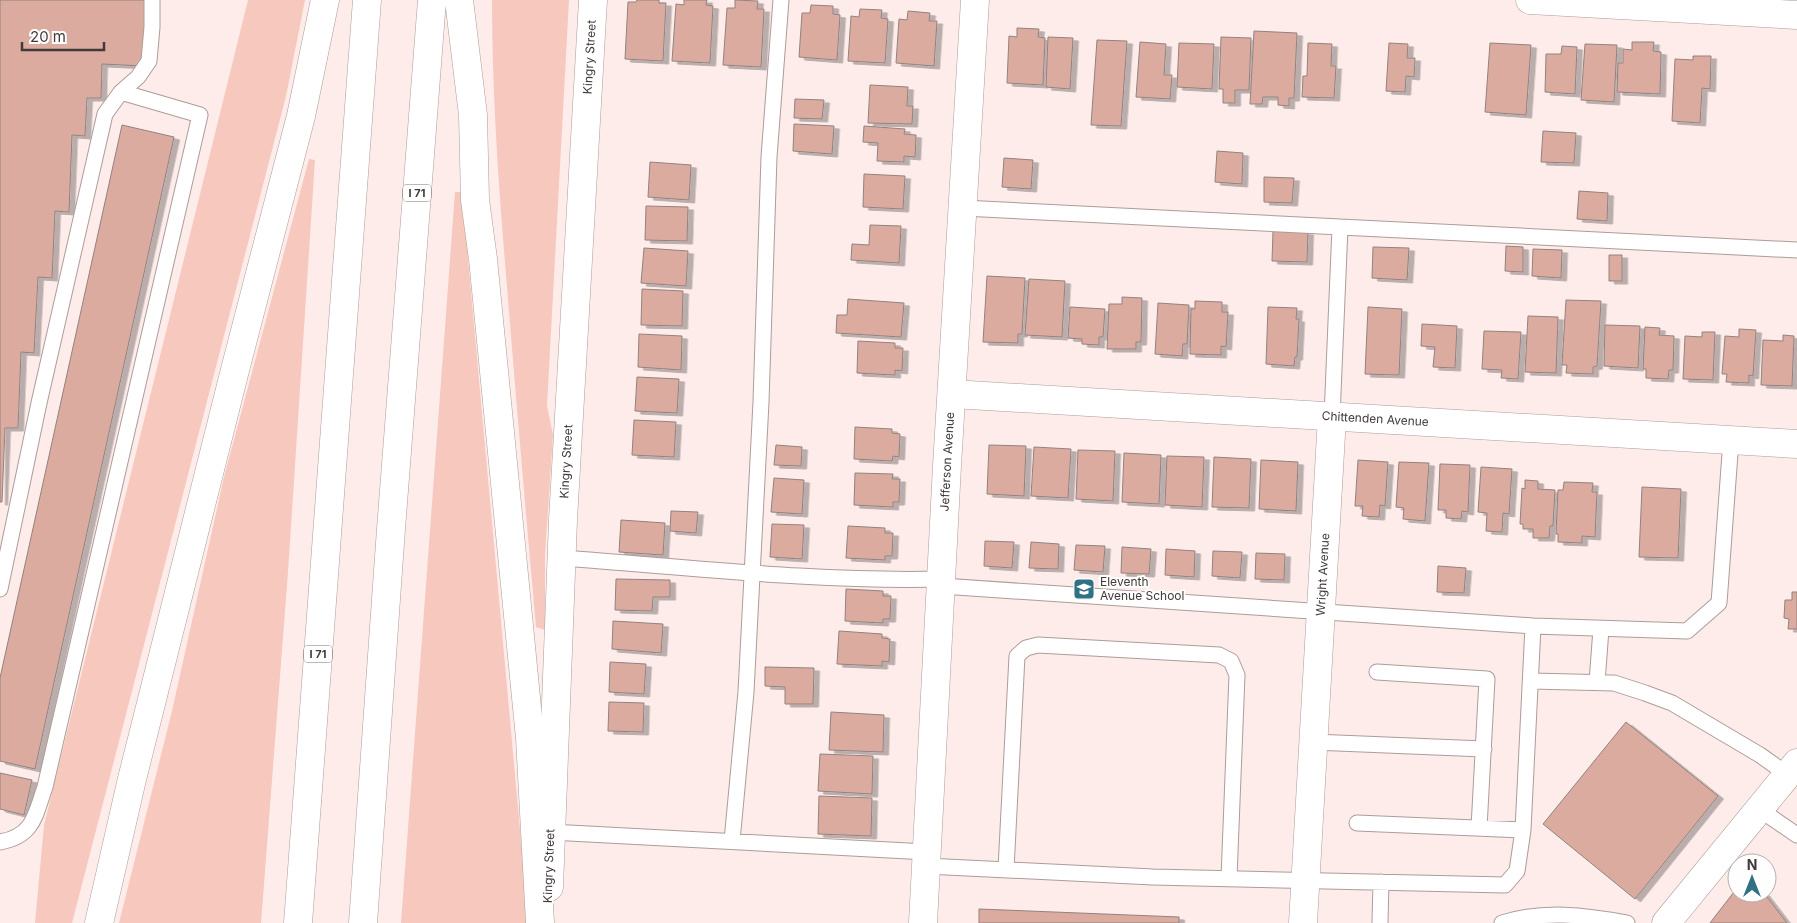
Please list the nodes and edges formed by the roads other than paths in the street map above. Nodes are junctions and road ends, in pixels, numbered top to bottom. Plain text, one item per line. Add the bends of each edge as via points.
1 (152, 0) edge
2 (325, 0) edge
3 (367, 0) edge
4 (432, 0) edge
5 (459, 0) edge
6 (594, 0) edge
7 (781, 0) edge
8 (975, 0) edge
9 (1540, 0) edge
10 (1797, 15) edge
11 (121, 92) junction
12 (963, 208) junction
13 (1340, 227) junction
14 (1797, 250) edge
15 (952, 394) junction
16 (1332, 417) junction
17 (1731, 440) junction
18 (1797, 444) edge
19 (561, 558) junction
20 (752, 573) junction
21 (942, 582) junction
22 (0, 589) edge
23 (1321, 612) junction
24 (1533, 626) junction
25 (1600, 629) junction
26 (1377, 672) dead end
27 (1530, 681) junction
28 (1597, 682) junction
29 (1313, 742) junction
30 (1484, 750) junction
31 (1792, 769) edge
32 (1759, 809) junction
33 (1358, 822) dead end
34 (1479, 828) junction
35 (1523, 830) junction
36 (550, 832) junction
37 (1797, 835) edge
38 (732, 841) junction
39 (0, 842) edge
40 (927, 859) junction
41 (1006, 869) junction
42 (1228, 878) junction
43 (1305, 880) junction
44 (1381, 882) junction
45 (98, 923) edge
46 (298, 923) edge
47 (364, 923) edge
48 (540, 923) edge
49 (548, 923) edge
50 (923, 923) edge
51 (1303, 923) edge
52 (1380, 923) edge
53 (1502, 923) edge
54 (1626, 923) edge
55 (1666, 923) edge

1 - 11 lane via 149,60 138,77
2 - 45 main road via 301,116 134,769
3 - 46 main road, I 71
4 - 47 main road, I 71
5 - 48 main road via 473,115 475,200 530,738
6 - 19 main road, Kingry Street
7 - 20 lane via 769,156 762,402
8 - 12 main road, Jefferson Avenue
9 - 10 main road
11 - 22 lane via 106,114
11 - 39 lane via 200,115 45,787 32,825 14,840
12 - 13 lane
12 - 15 main road, Jefferson Avenue
13 - 14 lane
13 - 16 lane, Wright Avenue
15 - 16 main road, Chittenden Avenue
15 - 21 main road, Jefferson Avenue
16 - 17 main road, Chittenden Avenue
16 - 23 main road, Wright Avenue
17 - 18 main road, Chittenden Avenue
17 - 25 lane via 1719,603 1687,632
19 - 20 lane
19 - 36 main road, Kingry Street
20 - 21 lane
20 - 38 lane via 746,692
21 - 23 lane
21 - 40 main road, Jefferson Avenue
23 - 24 lane
23 - 29 main road, Wright Avenue
24 - 25 lane
24 - 27 lane
25 - 28 lane
26 - 30 lane via 1488,679
27 - 28 lane
27 - 35 lane
28 - 31 lane via 1614,683 1672,703 1760,756
29 - 30 lane
29 - 43 main road, Wright Avenue
30 - 34 lane
31 - 32 main road
32 - 37 lane
32 - 55 main road
33 - 34 lane
34 - 35 lane
35 - 44 lane via 1517,871 1506,884
36 - 38 lane
36 - 49 main road, Kingry Street
38 - 40 lane
40 - 41 lane
40 - 50 main road, Jefferson Avenue
41 - 42 lane
41 - 42 lane via 1017,656 1026,648 1038,645 1219,655 1231,661 1237,675
42 - 43 lane
43 - 44 lane
43 - 51 main road, Wright Avenue
44 - 52 lane
53 - 54 lane via 1542,914

